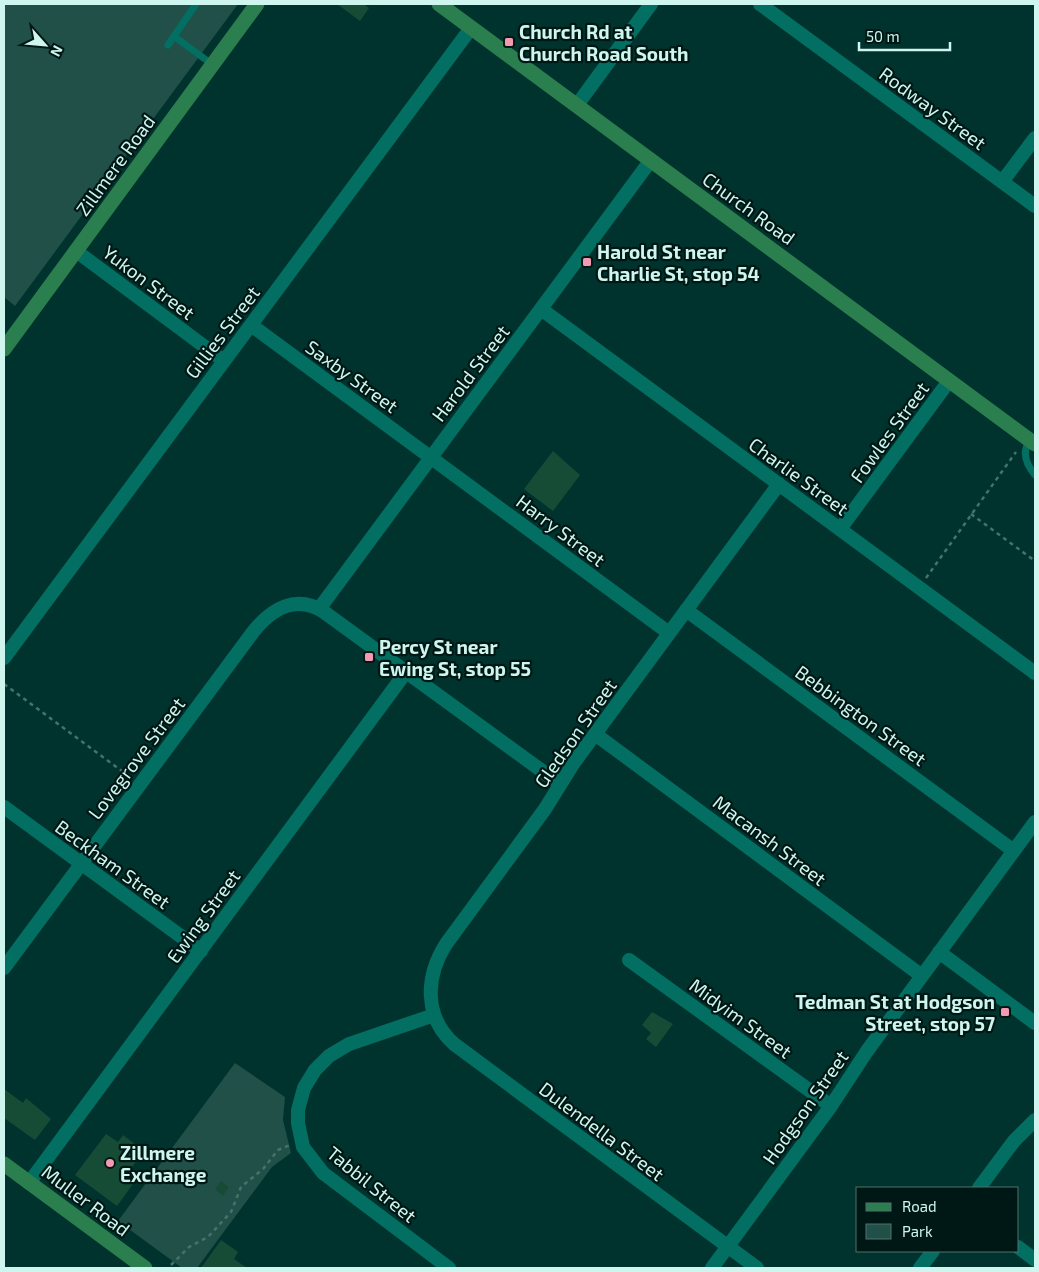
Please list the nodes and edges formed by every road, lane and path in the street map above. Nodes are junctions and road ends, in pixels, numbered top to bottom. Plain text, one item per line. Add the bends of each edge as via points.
1 (196, 4) edge
2 (257, 4) edge
3 (439, 4) edge
4 (651, 4) edge
5 (760, 4) edge
6 (471, 28) junction
7 (175, 37) junction
8 (168, 45) dead end
9 (213, 66) junction
10 (577, 105) junction
11 (1035, 138) edge
12 (651, 160) junction
13 (1002, 182) junction
14 (1035, 206) edge
15 (76, 251) junction
16 (541, 309) junction
17 (251, 325) junction
18 (4, 349) edge
19 (224, 361) junction
20 (950, 381) junction
21 (1028, 444) edge
22 (431, 457) junction
23 (1035, 476) edge
24 (779, 484) junction
25 (972, 514) junction
26 (840, 530) junction
27 (1035, 561) edge
28 (919, 587) junction
29 (319, 609) junction
30 (686, 610) junction
31 (669, 633) junction
32 (4, 658) edge
33 (406, 672) junction
34 (1035, 673) edge
35 (4, 684) edge
36 (595, 734) junction
37 (131, 778) dead end
38 (560, 784) junction
39 (4, 807) edge
40 (1035, 822) edge
41 (1014, 851) junction
42 (81, 864) junction
43 (201, 950) junction
44 (939, 952) junction
45 (629, 960) dead end
46 (4, 968) edge
47 (922, 976) junction
48 (434, 1015) junction
49 (1035, 1023) edge
50 (831, 1106) junction
51 (1035, 1120) edge
52 (302, 1140) junction
53 (4, 1164) edge
54 (29, 1183) junction
55 (980, 1187) edge
56 (728, 1247) junction
57 (1019, 1248) edge
58 (932, 1252) edge
59 (1035, 1260) edge
60 (171, 1265) dead end
61 (145, 1268) edge
62 (449, 1268) edge
63 (712, 1268) edge
64 (757, 1268) edge
65 (920, 1268) edge

1 - 7 lane
2 - 9 street, Zillmere Road
3 - 6 street, Church Road
4 - 10 street
5 - 13 street, Rodway Street
6 - 10 street, Church Road
6 - 17 street, Gillies Street
7 - 8 lane
7 - 9 lane
9 - 15 street, Zillmere Road
10 - 12 street, Church Road
11 - 13 street
12 - 16 street, Harold Street
12 - 20 street, Church Road
13 - 14 street, Rodway Street
15 - 18 street, Zillmere Road
15 - 19 street, Yukon Street
16 - 22 street, Harold Street
16 - 24 street, Charlie Street
17 - 19 street, Gillies Street
17 - 22 street, Saxby Street
19 - 32 street, Gillies Street
20 - 21 street, Church Road
20 - 26 street, Fowles Street
21 - 23 lane via 1025,454
21 - 25 path
22 - 29 street, Harold Street
22 - 31 street, Harry Street
24 - 26 street, Charlie Street
24 - 30 street, Gledson Street
25 - 27 path
25 - 28 path
26 - 28 street, Charlie Street
28 - 34 street, Charlie Street
29 - 33 street
29 - 42 street, Lovegrove Street via 294,603 264,619
30 - 31 street, Gledson Street
30 - 41 street, Bebbington Street
31 - 36 street, Gledson Street
33 - 38 street
33 - 43 street, Ewing Street
35 - 37 path
36 - 38 street, Gledson Street
36 - 47 street, Macansh Street
38 - 48 street, Gledson Street via 440,953 430,983
39 - 42 street, Beckham Street
40 - 41 street, Hodgson Street
41 - 44 street, Hodgson Street
42 - 43 street, Beckham Street
42 - 46 street, Lovegrove Street
43 - 54 street, Ewing Street
44 - 47 street, Hodgson Street
44 - 49 street
45 - 50 street, Midyim Street
47 - 50 street, Hodgson Street
48 - 52 street, Tabbil Street via 349,1044 322,1062 308,1079 300,1099 298,1123
48 - 56 street, Dulendella Street via 441,1030 463,1051
50 - 56 street, Hodgson Street
51 - 55 street via 1014,1141
52 - 60 path via 278,1150 263,1169 239,1190 231,1212 208,1237 189,1247
52 - 62 street, Tabbil Street via 309,1157 323,1173
53 - 54 street, Muller Road
54 - 61 street, Muller Road
56 - 63 street, Hodgson Street
56 - 64 street, Dulendella Street
57 - 59 street
58 - 65 street

